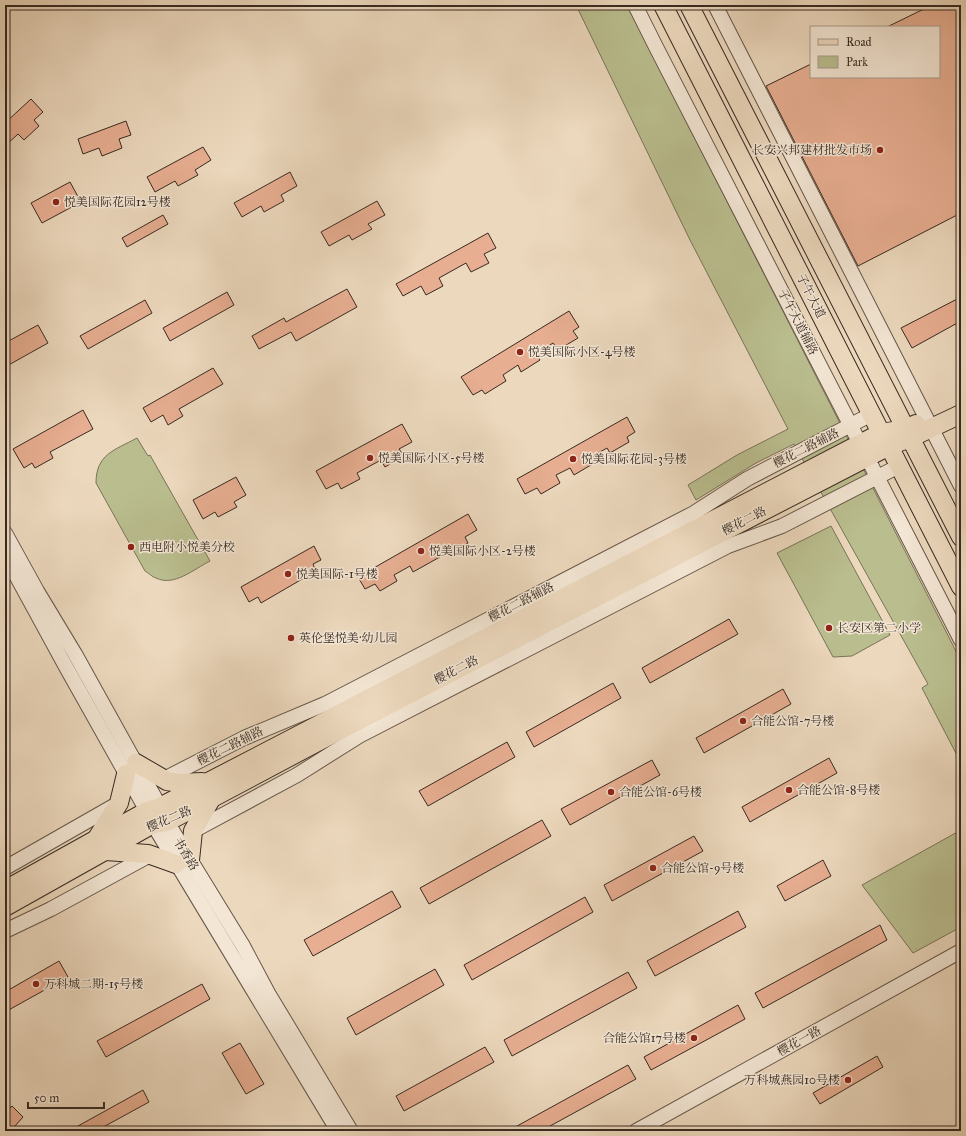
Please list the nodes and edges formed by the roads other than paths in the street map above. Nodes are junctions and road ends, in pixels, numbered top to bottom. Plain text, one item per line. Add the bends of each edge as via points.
1 (636, 5) edge
2 (663, 5) edge
3 (689, 5) edge
4 (714, 5) edge
5 (961, 402) edge
6 (872, 414) junction
7 (961, 414) edge
8 (929, 424) junction
9 (851, 425) junction
10 (908, 434) junction
11 (885, 440) junction
12 (864, 450) junction
13 (899, 466) junction
14 (878, 477) junction
15 (961, 486) edge
16 (5, 533) edge
17 (961, 537) edge
18 (5, 556) edge
19 (961, 587) edge
20 (961, 640) edge
21 (131, 769) junction
22 (164, 779) junction
23 (209, 791) junction
24 (119, 803) junction
25 (156, 816) junction
26 (193, 831) junction
27 (101, 845) junction
28 (150, 855) junction
29 (183, 862) junction
30 (5, 868) edge
31 (5, 890) edge
32 (5, 907) edge
33 (5, 931) edge
34 (961, 951) edge
35 (338, 1131) edge
36 (351, 1131) edge
37 (636, 1131) edge

1 - 9 street, 子午大道辅路
2 - 6 main road, 子午大道
3 - 10 main road, 子午大道
4 - 8 street
5 - 8 main road
6 - 9 street, 樱花二路辅路
6 - 11 main road, 子午大道
7 - 8 main road
8 - 10 main road, 樱花二路
8 - 15 street
9 - 12 street, 子午大道辅路
9 - 22 street, 樱花二路辅路 via 747,479 694,513 325,704 244,738
10 - 11 main road, 樱花二路
10 - 17 main road, 子午大道
11 - 12 main road, 樱花二路
11 - 13 main road, 子午大道
12 - 14 street, 子午大道辅路
12 - 23 main road, 樱花二路
13 - 14 street
13 - 19 main road, 子午大道
14 - 20 street, 子午大道辅路
14 - 26 street via 782,526 728,546 359,736 297,775
16 - 21 street, 书香路 via 75,654
18 - 21 street, 书香路
21 - 22 main road
21 - 24 main road
21 - 25 street, 书香路
22 - 23 main road
23 - 25 main road, 樱花二路
23 - 26 main road
24 - 27 main road
24 - 30 street
25 - 27 main road, 樱花二路
25 - 29 street, 书香路
26 - 29 main road
27 - 28 main road
27 - 31 main road, 樱花二路
27 - 32 main road, 樱花二路
28 - 29 main road
28 - 33 street
29 - 35 street, 书香路
29 - 36 street, 书香路 via 243,946 268,993
34 - 37 street, 樱花一路

